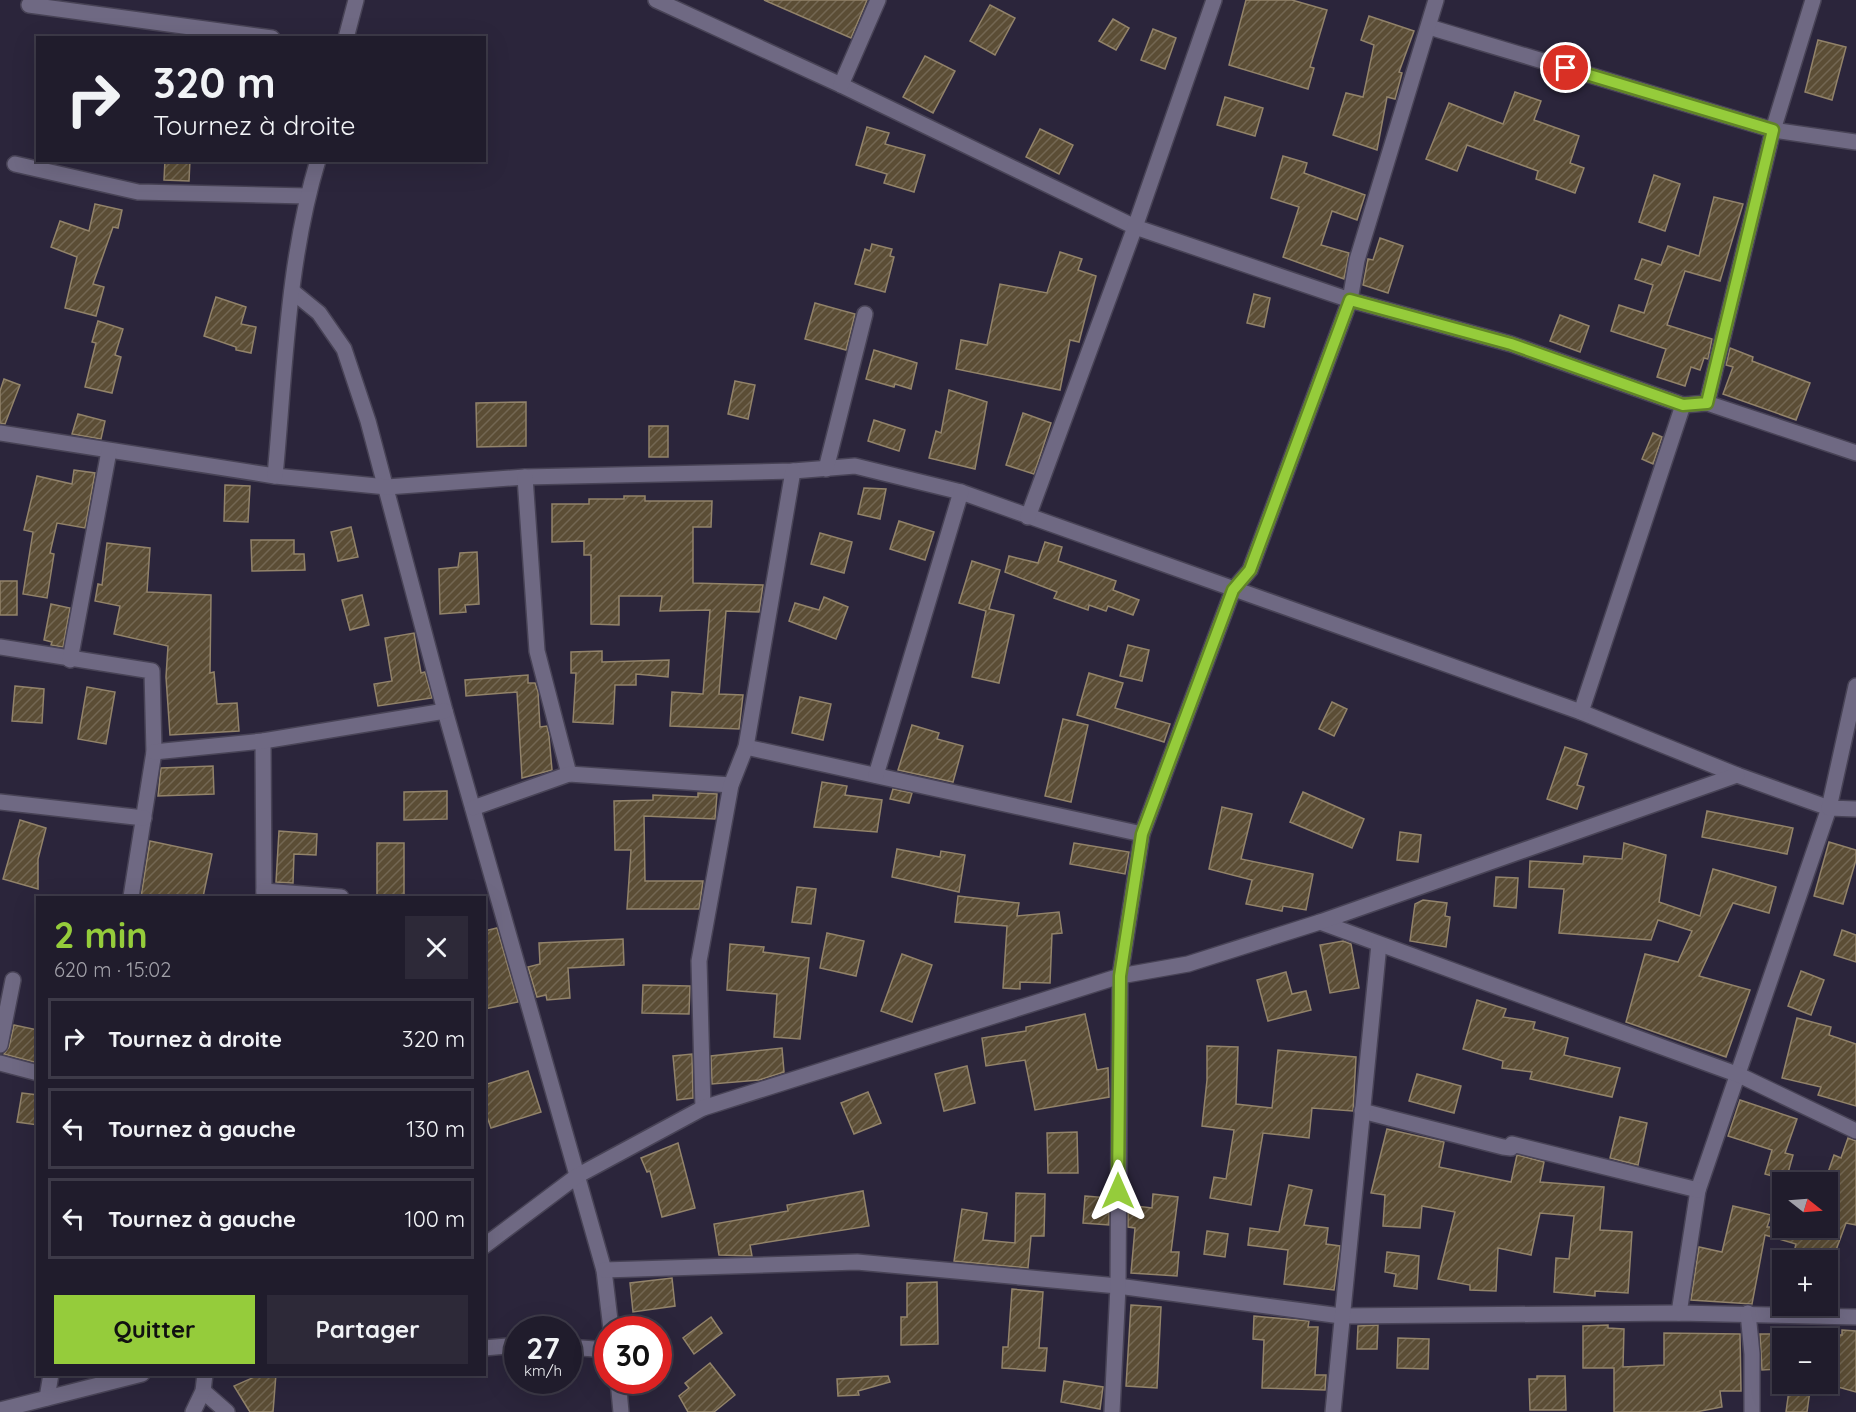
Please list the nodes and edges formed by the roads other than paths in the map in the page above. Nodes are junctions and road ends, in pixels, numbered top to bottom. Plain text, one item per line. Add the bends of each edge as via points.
1 (356, 0) edge
2 (656, 0) edge
3 (878, 0) edge
4 (1214, 0) edge
5 (1436, 0) edge
6 (1813, 0) edge
7 (29, 5) dead end
8 (1429, 27) junction
9 (257, 36) edge
10 (347, 36) edge
11 (841, 85) junction
12 (1773, 130) junction
13 (1856, 142) edge
14 (317, 162) edge
15 (15, 164) dead end
16 (307, 196) junction
17 (1136, 227) junction
18 (292, 291) junction
19 (1350, 300) junction
20 (865, 314) dead end
21 (1707, 403) junction
22 (1683, 405) junction
23 (0, 433) edge
24 (108, 451) junction
25 (1856, 453) edge
26 (825, 469) junction
27 (793, 471) junction
28 (275, 476) junction
29 (525, 477) junction
30 (387, 487) junction
31 (961, 492) junction
32 (1028, 517) junction
33 (1233, 590) junction
34 (0, 647) edge
35 (70, 660) junction
36 (1856, 686) edge
37 (445, 711) junction
38 (1581, 712) junction
39 (263, 741) junction
40 (746, 747) junction
41 (154, 752) junction
42 (569, 774) junction
43 (876, 775) junction
44 (1737, 775) junction
45 (731, 785) junction
46 (0, 802) edge
47 (473, 808) junction
48 (1829, 808) junction
49 (1856, 809) edge
50 (144, 818) junction
51 (1142, 834) junction
52 (264, 894) edge
53 (131, 896) edge
54 (315, 896) edge
55 (1320, 922) junction
56 (1379, 944) junction
57 (1120, 976) junction
58 (13, 980) dead end
59 (0, 1045) edge
60 (0, 1063) edge
61 (36, 1072) edge
62 (1739, 1075) junction
63 (704, 1108) junction
64 (1362, 1111) junction
65 (1856, 1131) edge
66 (577, 1176) junction
67 (1698, 1190) junction
68 (486, 1244) edge
69 (604, 1270) junction
70 (1118, 1286) junction
71 (1679, 1313) junction
72 (1748, 1313) junction
73 (609, 1316) edge
74 (1341, 1316) junction
75 (1856, 1317) edge
76 (504, 1346) edge
77 (486, 1348) edge
78 (51, 1376) edge
79 (134, 1376) edge
80 (205, 1376) edge
81 (203, 1391) junction
82 (619, 1394) edge
83 (47, 1398) junction
84 (0, 1410) edge
85 (193, 1412) edge
86 (227, 1412) edge
87 (621, 1412) edge
88 (1112, 1412) edge
89 (1333, 1412) edge
90 (1752, 1412) edge

1 - 10 street
2 - 11 street
3 - 11 street
4 - 17 street
5 - 8 street
6 - 12 street
7 - 9 street
8 - 12 street
8 - 19 street via 1357,260
11 - 17 street
12 - 13 street
12 - 21 street
14 - 16 street
15 - 16 street via 138,192
16 - 18 street
17 - 19 street
17 - 32 street
18 - 28 street
18 - 30 street via 319,314 344,350
19 - 22 street via 1511,344
19 - 33 street via 1250,570
20 - 26 street
21 - 22 street
21 - 25 street
22 - 38 street
23 - 24 street
24 - 28 street
24 - 35 street
26 - 27 street
26 - 31 street via 855,466
27 - 29 street
27 - 40 street
28 - 30 street
29 - 30 street
29 - 42 street via 537,651
30 - 37 street
31 - 32 street
31 - 43 street
32 - 33 street
33 - 38 street
33 - 51 street
34 - 35 street
35 - 41 street via 152,671
36 - 48 street
37 - 39 street
37 - 47 street
38 - 44 street
39 - 41 street
39 - 52 street
40 - 43 street
40 - 45 street
41 - 50 street
42 - 45 street
42 - 47 street
43 - 51 street
44 - 48 street
44 - 55 street
45 - 63 street via 699,961
46 - 50 street
47 - 66 street
48 - 49 street
48 - 62 street
50 - 53 street
51 - 57 street
52 - 54 street
55 - 56 street
55 - 57 street via 1188,963
56 - 62 street
56 - 64 street
57 - 63 street
57 - 70 street
58 - 59 street
60 - 61 street
62 - 65 street
62 - 67 street
63 - 66 street
64 - 67 street
64 - 74 street
66 - 68 street
66 - 69 street
67 - 71 street
69 - 70 street via 857,1262
69 - 73 street
70 - 74 street
70 - 88 street
71 - 72 street
71 - 74 street
72 - 75 street
72 - 90 street
74 - 89 street
76 - 77 street
78 - 83 street
79 - 83 street
80 - 81 street
81 - 85 street
81 - 86 street
82 - 87 street
83 - 84 street

